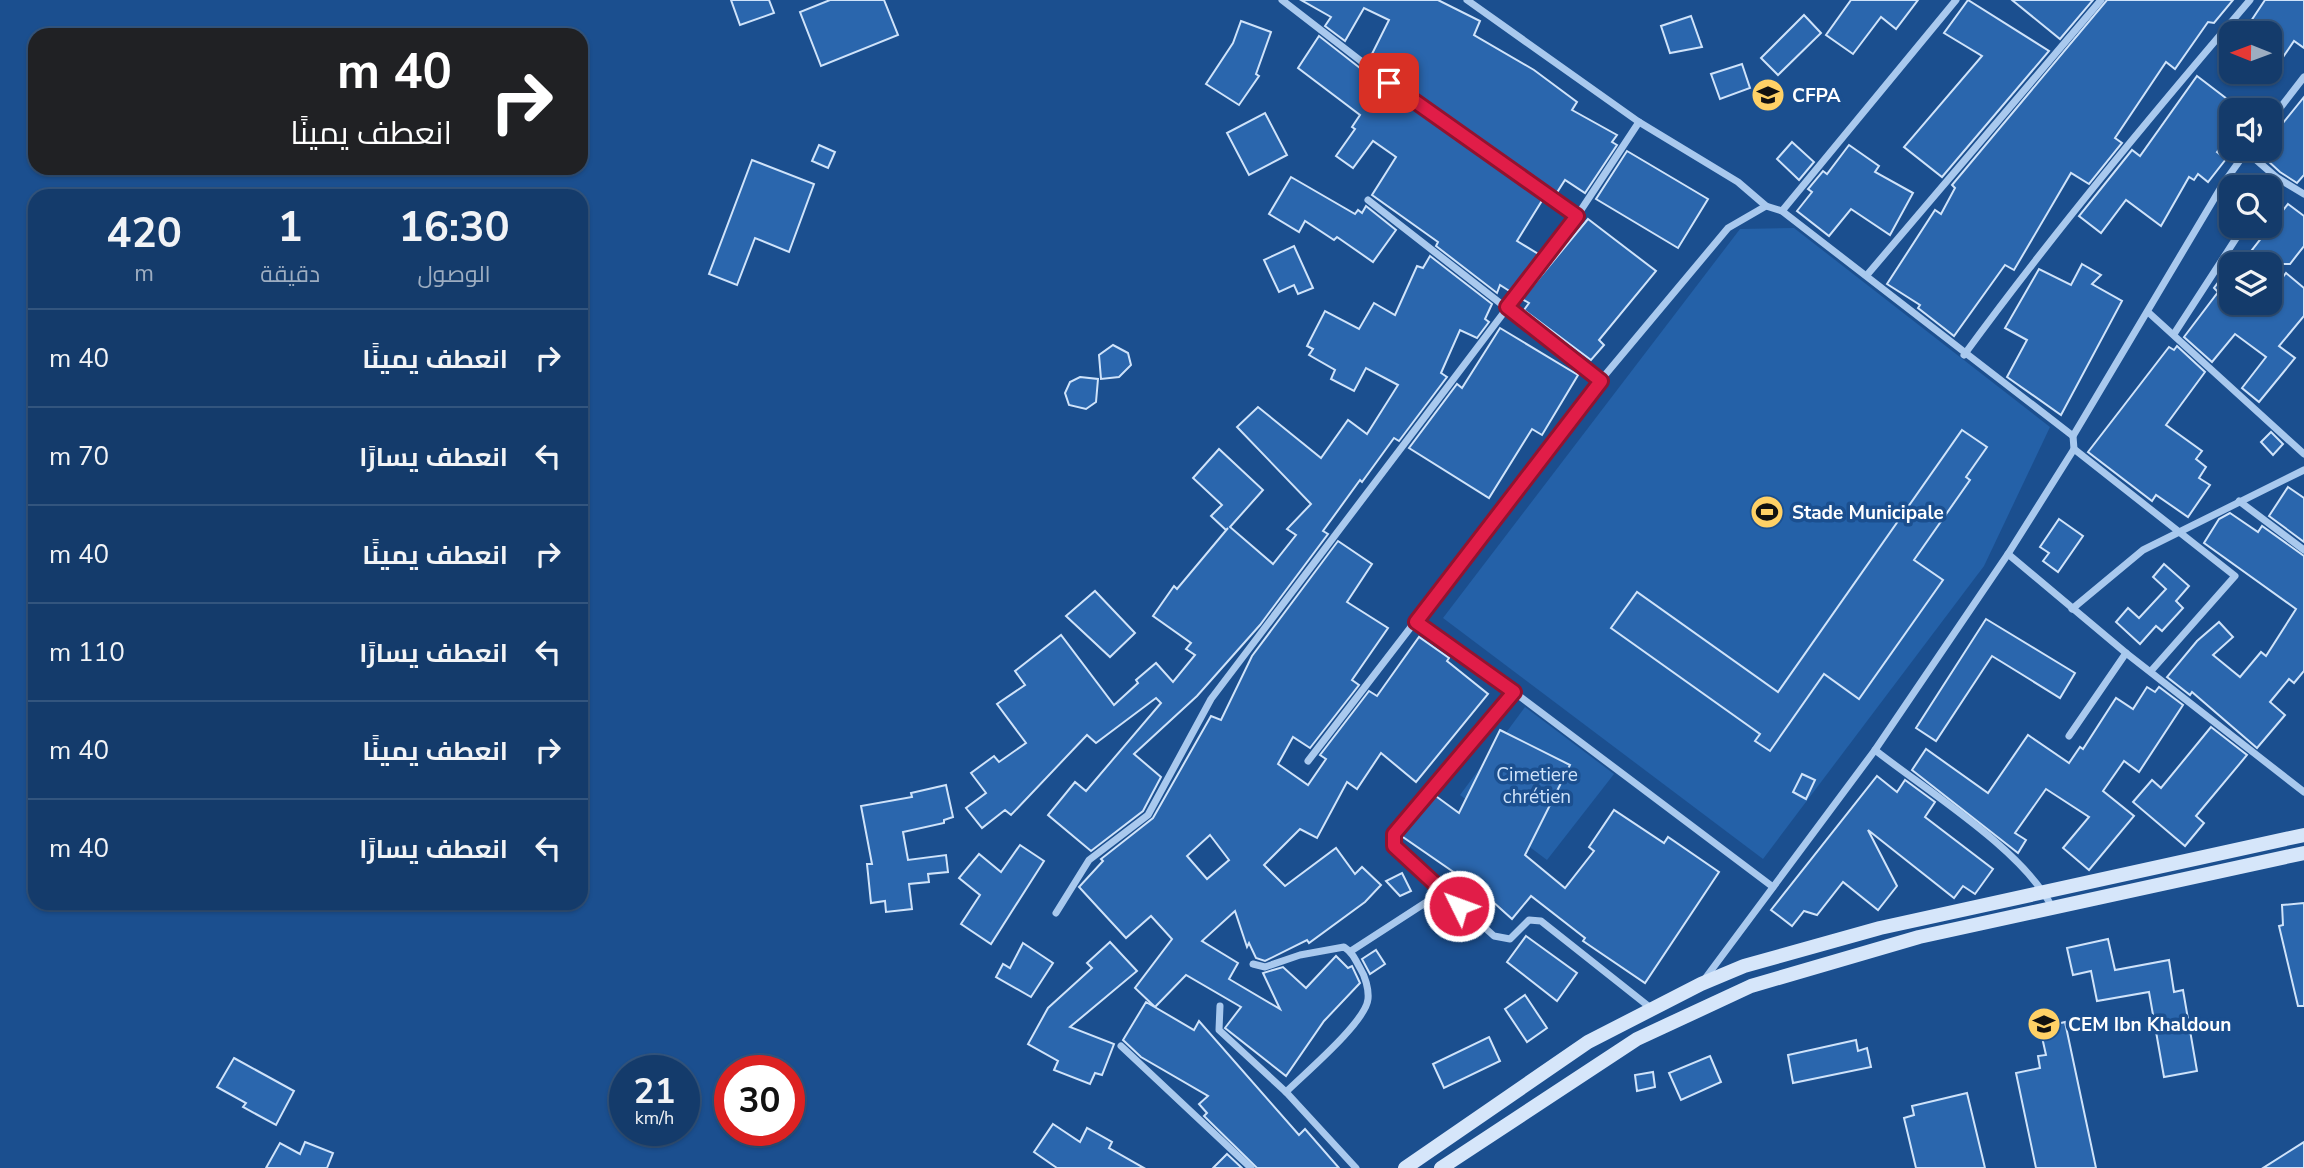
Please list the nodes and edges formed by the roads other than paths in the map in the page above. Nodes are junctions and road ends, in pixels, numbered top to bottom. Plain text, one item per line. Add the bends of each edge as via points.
1 (1282, 0) edge
2 (1466, 0) edge
3 (1956, 0) edge
4 (2101, 0) edge
5 (2250, 0) edge
6 (2304, 77) edge
7 (2282, 105) edge
8 (1639, 122) junction
9 (2240, 161) edge
10 (2259, 161) edge
11 (2274, 175) edge
12 (2282, 180) edge
13 (2303, 191) edge
14 (1368, 200) dead end
15 (1766, 206) junction
16 (1782, 211) junction
17 (1577, 216) junction
18 (2236, 238) edge
19 (1867, 275) junction
20 (1507, 307) junction
21 (2148, 312) junction
22 (2174, 334) junction
23 (1964, 355) junction
24 (1601, 381) junction
25 (2073, 436) junction
26 (2074, 449) junction
27 (2304, 454) edge
28 (2304, 470) edge
29 (2239, 500) junction
30 (2182, 533) junction
31 (2304, 550) edge
32 (2008, 554) junction
33 (2072, 609) junction
34 (1416, 622) junction
35 (2126, 653) junction
36 (2151, 671) junction
37 (1514, 692) junction
38 (2069, 736) dead end
39 (1875, 750) junction
40 (1308, 761) dead end
41 (2304, 792) edge
42 (2304, 835) edge
43 (2304, 853) edge
44 (1773, 887) junction
45 (2043, 890) junction
46 (1441, 891) junction
47 (2052, 908) junction
48 (1056, 912) dead end
49 (1350, 951) junction
50 (1253, 964) dead end
51 (1701, 984) junction
52 (1220, 1006) dead end
53 (1653, 1009) junction
54 (1121, 1046) dead end
55 (1286, 1092) junction
56 (1251, 1168) edge
57 (1356, 1168) edge
58 (1405, 1168) edge
59 (1441, 1168) edge

1 - 17 street via 1410,99
2 - 8 street
3 - 16 street
4 - 19 street
5 - 23 street via 2105,170
6 - 7 street
8 - 15 street via 1738,182
8 - 17 street
9 - 21 street
10 - 11 street
12 - 13 street
14 - 20 street
15 - 16 street
15 - 24 street via 1728,228
16 - 19 street
17 - 20 street
18 - 22 street
19 - 23 street
20 - 24 street
20 - 48 street via 1211,699 1148,815 1089,860
21 - 22 street
21 - 25 street
22 - 27 street
23 - 25 street
24 - 34 street
25 - 26 street
26 - 30 street
26 - 32 street
28 - 29 street
29 - 30 street
29 - 31 street
30 - 33 street via 2143,550
30 - 36 street via 2235,576
32 - 33 street
32 - 39 street
33 - 35 street
34 - 37 street
34 - 40 street
35 - 36 street
35 - 38 street
36 - 41 street
37 - 44 street
37 - 46 street via 1394,834 1394,846
39 - 44 street
39 - 45 street via 2022,864
42 - 45 main road
43 - 47 main road
44 - 51 street
45 - 47 street
45 - 51 main road via 1800,948
46 - 49 street
46 - 53 street via 1494,936 1510,939 1529,920 1541,921
47 - 59 main road via 1919,937 1751,986 1637,1039
49 - 50 street via 1343,947 1265,967
49 - 55 street via 1364,975 1365,1009
51 - 53 main road
52 - 55 street via 1219,1030
53 - 58 main road via 1588,1042
54 - 56 street
55 - 57 street

